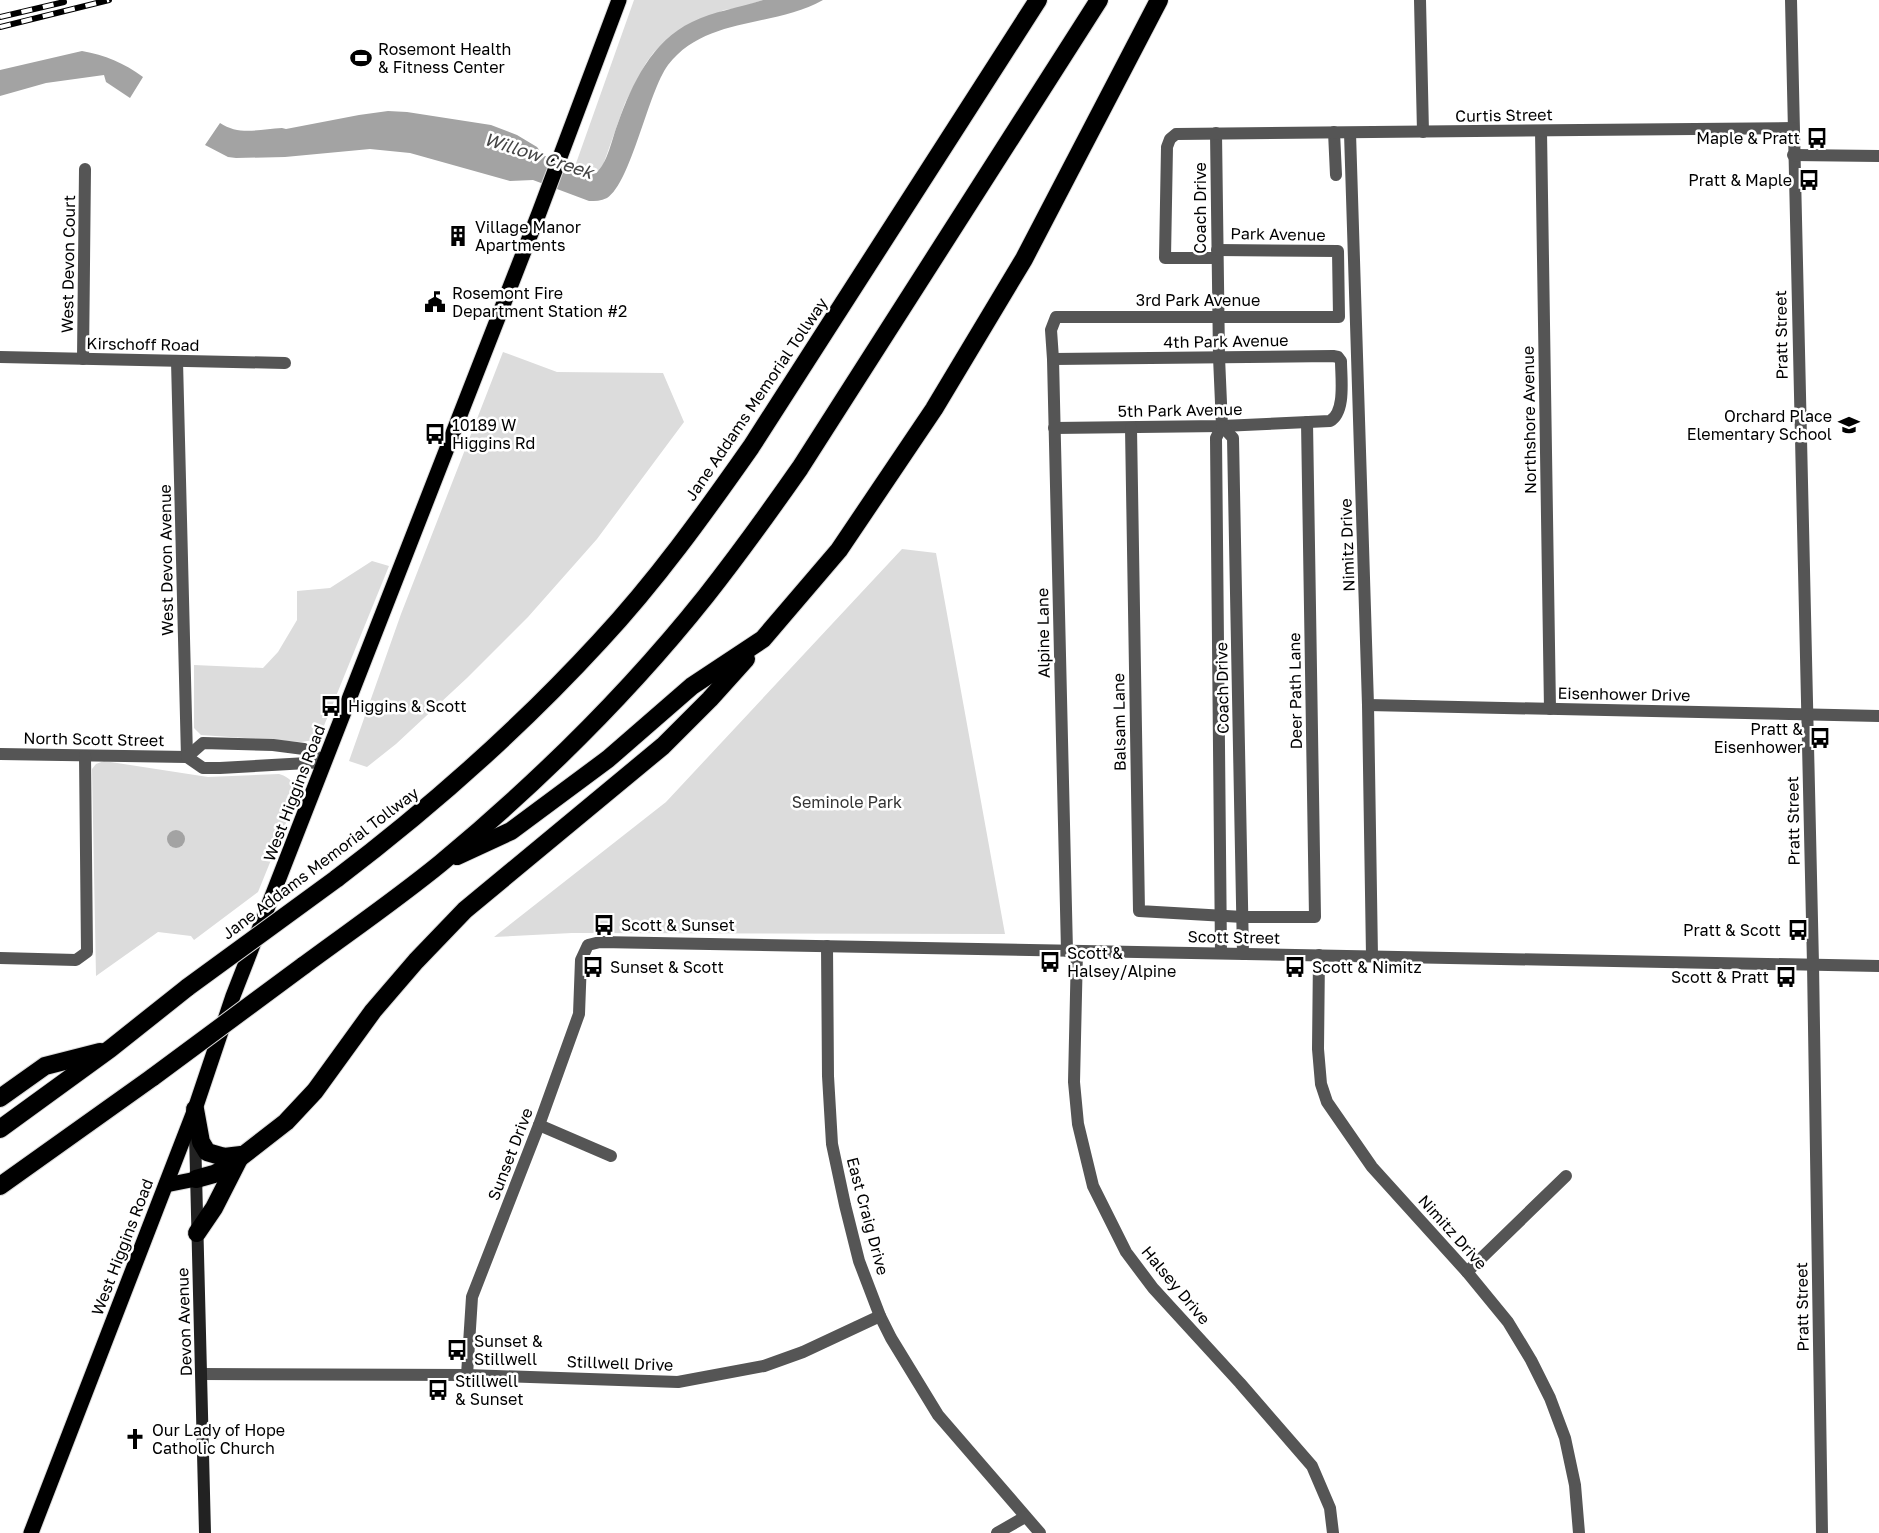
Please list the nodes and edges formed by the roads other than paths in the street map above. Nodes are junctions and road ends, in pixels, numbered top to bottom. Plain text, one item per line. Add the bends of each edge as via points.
1 (619, 0) edge
2 (1038, 0) edge
3 (1099, 0) edge
4 (1159, 0) edge
5 (1420, 0) edge
6 (1791, 0) edge
7 (1793, 128) junction
8 (1540, 131) junction
9 (1334, 132) junction
10 (1423, 132) junction
11 (1216, 133) junction
12 (1350, 133) junction
13 (1793, 155) junction
14 (1879, 156) edge
15 (85, 169) dead end
16 (1336, 175) dead end
17 (1217, 254) junction
18 (1056, 316) joint
19 (1218, 316) junction
20 (1339, 317) joint
21 (0, 357) edge
22 (1219, 357) junction
23 (84, 359) junction
24 (1053, 359) junction
25 (177, 361) junction
26 (285, 363) dead end
27 (1307, 422) junction
28 (1222, 426) junction
29 (1054, 428) junction
30 (1131, 428) junction
31 (763, 639) junction
32 (1368, 705) junction
33 (1550, 709) junction
34 (1807, 714) junction
35 (1879, 716) edge
36 (0, 754) edge
37 (86, 756) junction
38 (188, 758) junction
39 (325, 762) junction
40 (439, 864) junction
41 (1220, 916) junction
42 (1243, 917) junction
43 (588, 945) joint
44 (827, 946) junction
45 (1072, 951) junction
46 (1221, 954) junction
47 (1243, 954) junction
48 (1318, 955) junction
49 (1372, 956) junction
50 (0, 958) edge
51 (1813, 964) junction
52 (1879, 966) edge
53 (110, 1049) junction
54 (0, 1098) edge
55 (195, 1109) junction
56 (539, 1125) junction
57 (0, 1129) edge
58 (242, 1155) junction
59 (611, 1156) dead end
60 (1566, 1176) dead end
61 (196, 1179) junction
62 (166, 1185) junction
63 (0, 1186) edge
64 (197, 1233) junction
65 (1467, 1272) junction
66 (880, 1316) junction
67 (202, 1374) junction
68 (467, 1375) junction
69 (1025, 1517) junction
70 (32, 1533) edge
71 (205, 1533) edge
72 (997, 1533) edge
73 (1040, 1533) edge
74 (1333, 1533) edge
75 (1579, 1533) edge
76 (1822, 1533) edge

1 - 39 main road, West Higgins Road
2 - 53 highway, Jane Addams Memorial Tollway, bridge via 751,447 654,579 601,641 516,727 428,807
3 - 40 highway via 800,468 749,541 632,681 561,755
4 - 31 highway via 1023,259 934,409 839,550
5 - 10 street
6 - 7 street, Pratt Street
7 - 8 street, Curtis Street
7 - 13 street, Pratt Street
8 - 10 street, Curtis Street
8 - 33 street, Northshore Avenue
9 - 11 street, Curtis Street
9 - 12 street, Curtis Street
9 - 16 street
10 - 12 street, Curtis Street
11 - 17 street, Coach Drive
11 - 17 street, Park Avenue via 1176,134 1168,142 1166,258
12 - 32 street, Nimitz Drive
13 - 14 street
13 - 34 street, Pratt Street
15 - 23 street, West Devon Court
17 - 19 street, Coach Drive
17 - 20 street, Park Avenue via 1338,251
18 - 19 street, 3rd Park Avenue
18 - 24 street, Alpine Lane via 1051,330
19 - 20 street, 3rd Park Avenue
19 - 22 street, Coach Drive
21 - 23 street, Kirschoff Road
22 - 24 street, 4th Park Avenue
22 - 27 street, 4th Park Avenue via 1338,357 1340,409 1336,418
22 - 28 street, Coach Drive
23 - 25 street, Kirschoff Road
24 - 29 street, Alpine Lane
25 - 26 street, Kirschoff Road
25 - 38 street, West Devon Avenue
27 - 28 street, 5th Park Avenue
27 - 42 street, Deer Path Lane via 1315,917
28 - 30 street, 5th Park Avenue
28 - 41 street, Coach Drive via 1216,438
28 - 42 street, Coach Drive via 1233,438
29 - 30 street, 5th Park Avenue
29 - 45 street, Alpine Lane
30 - 41 street, Balsam Lane via 1139,911
31 - 40 highway via 692,686 608,759 512,831
31 - 58 highway via 663,746 465,910 416,961 286,1122
32 - 33 street, Eisenhower Drive
32 - 49 street, Nimitz Drive
33 - 34 street, Eisenhower Drive
34 - 35 street, Eisenhower Drive
34 - 51 street, Pratt Street
36 - 37 street, North Scott Street
37 - 38 street, North Scott Street
37 - 50 street via 87,952 76,960
38 - 39 street, North Scott Street via 203,768
38 - 39 street, North Scott Street via 203,743 304,749
39 - 55 main road, West Higgins Road via 233,996
40 - 63 highway, bridge
41 - 42 street, Balsam Lane
41 - 46 street, Coach Drive
42 - 47 street, Coach Drive
43 - 44 street, Scott Street via 600,942
43 - 56 street, Sunset Drive via 581,960 579,1014
44 - 45 street, Scott Street
44 - 66 street, East Craig Drive via 832,1144 859,1261
45 - 46 street, Scott Street
45 - 74 street, Halsey Drive via 1074,1082 1078,1124 1093,1186 1126,1252 1153,1287 1312,1466 1330,1508
46 - 47 street, Scott Street
47 - 48 street, Scott Street
48 - 49 street, Scott Street
48 - 65 street, Nimitz Drive via 1318,1049 1327,1102 1371,1167
49 - 51 street, Scott Street
51 - 52 street, Scott Street
51 - 76 street, Pratt Street
53 - 54 highway via 45,1066
53 - 57 highway, Jane Addams Memorial Tollway
55 - 58 highway via 201,1142 207,1152 224,1157
55 - 61 main road, Devon Avenue
55 - 62 main road, West Higgins Road
56 - 59 street
56 - 68 street, Sunset Drive via 472,1297
58 - 61 highway via 228,1167
58 - 64 highway
60 - 65 street
61 - 62 main road
61 - 64 main road, Devon Avenue
62 - 70 main road, West Higgins Road
64 - 67 main road, Devon Avenue
65 - 75 street, Nimitz Drive via 1508,1322 1550,1398 1568,1449
66 - 68 street, Stillwell Drive via 764,1366 678,1382
66 - 69 street, East Craig Drive via 938,1415
67 - 68 street, Stillwell Drive
67 - 71 main road, Devon Avenue
69 - 72 street
69 - 73 street, East Craig Drive

